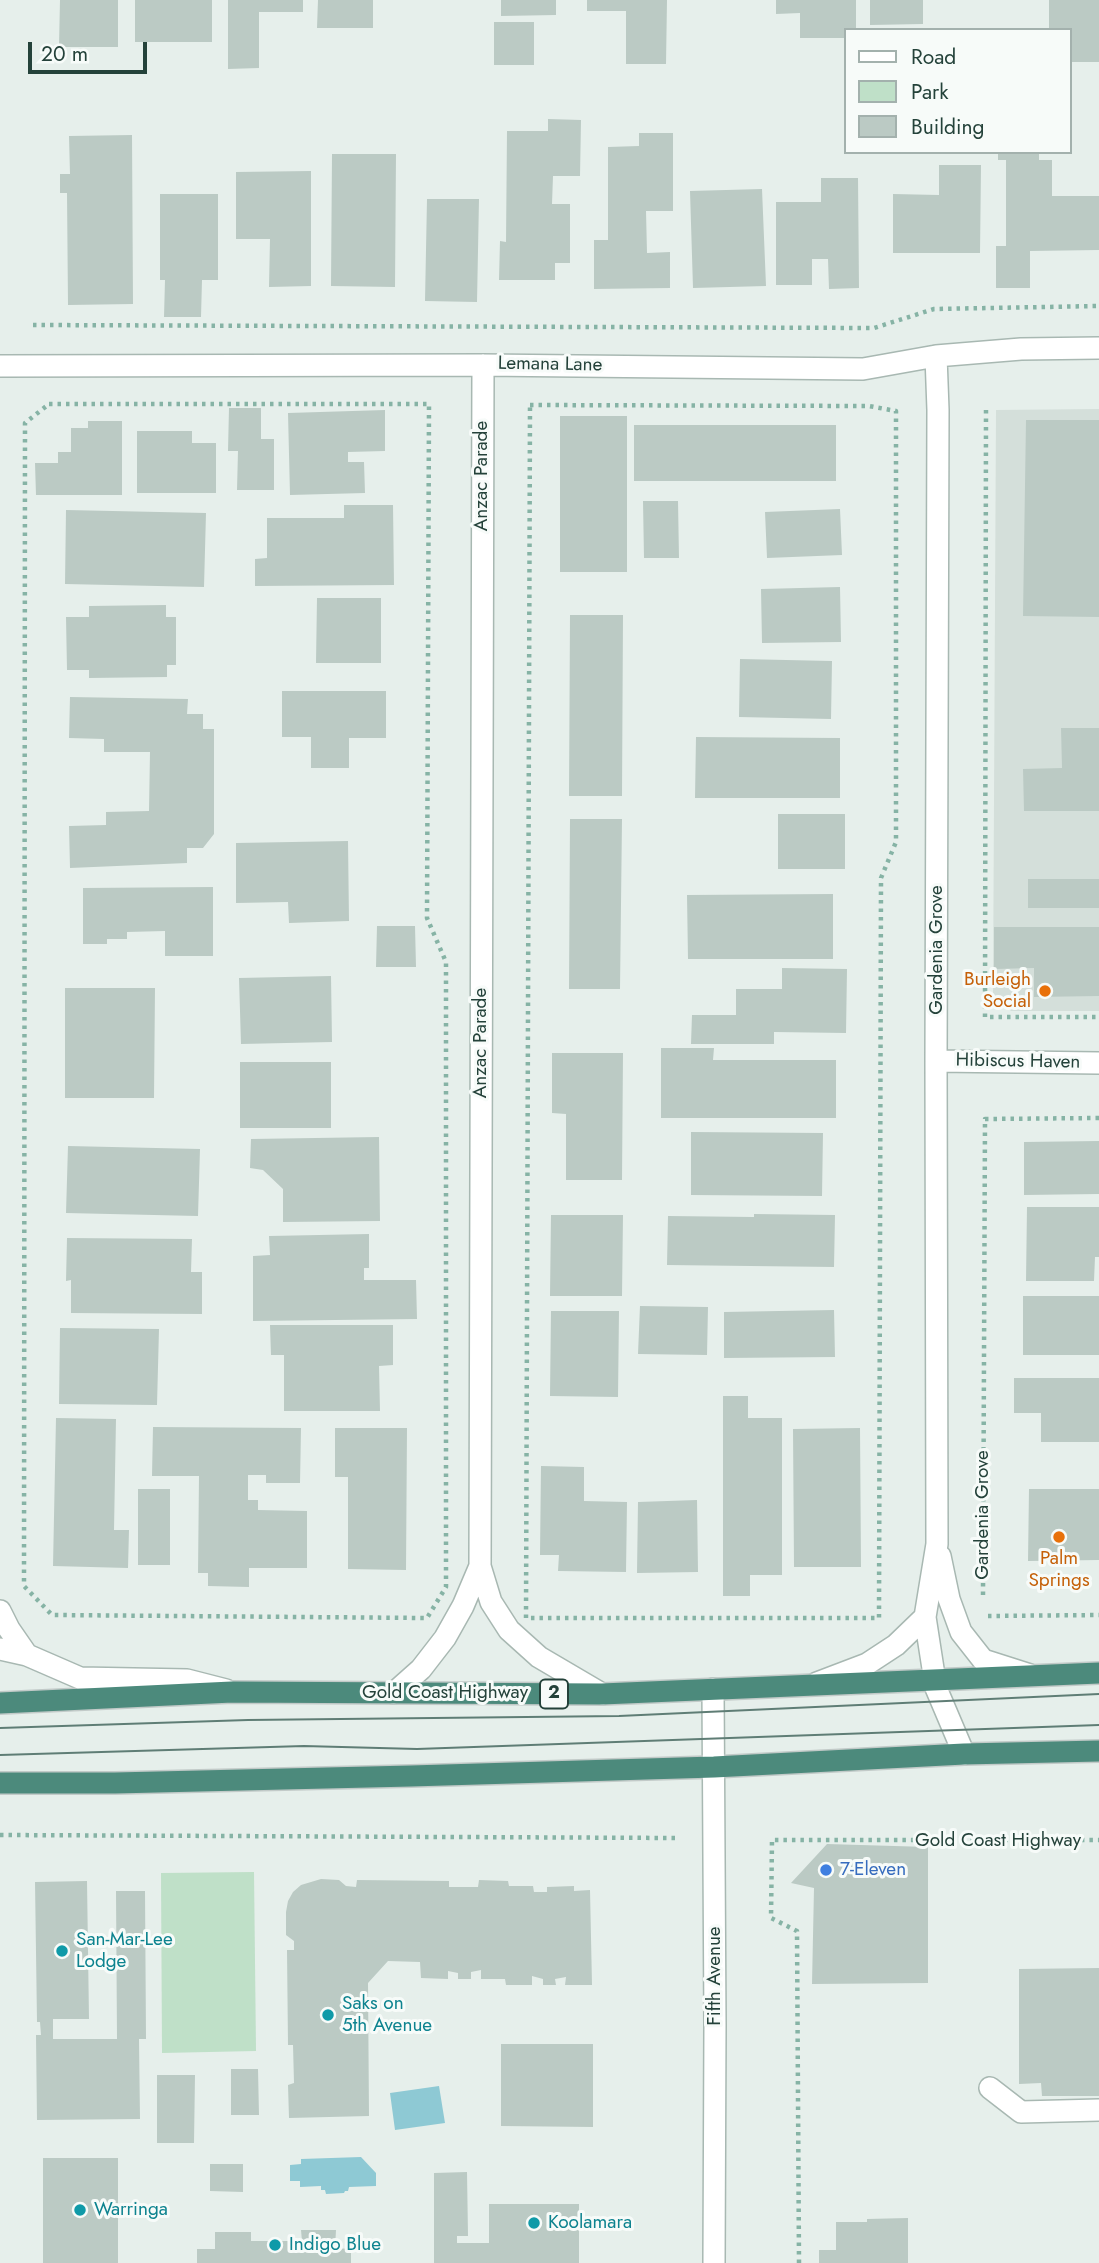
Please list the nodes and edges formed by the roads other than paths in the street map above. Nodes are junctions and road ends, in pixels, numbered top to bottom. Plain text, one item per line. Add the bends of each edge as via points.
1 (1099, 348) edge
2 (936, 356) junction
3 (483, 365) junction
4 (0, 366) edge
5 (936, 1061) junction
6 (1099, 1063) edge
7 (937, 1544) junction
8 (480, 1566) junction
9 (0, 1611) edge
10 (925, 1618) junction
11 (0, 1649) edge
12 (27, 1655) junction
13 (1099, 1674) edge
14 (1030, 1675) junction
15 (935, 1679) junction
16 (815, 1684) junction
17 (713, 1689) junction
18 (232, 1692) junction
19 (394, 1693) junction
20 (602, 1694) junction
21 (0, 1703) edge
22 (1099, 1751) edge
23 (964, 1754) junction
24 (715, 1767) junction
25 (0, 1783) edge
26 (989, 2088) dead end
27 (1099, 2110) edge
28 (714, 2263) edge

1 - 2 street, Lemana Lane
2 - 3 street, Lemana Lane via 863,369
2 - 5 street, Gardenia Grove
3 - 4 street, Lemana Lane
3 - 8 street, Anzac Parade
5 - 6 street, Hibiscus Haven
5 - 7 street, Gardenia Grove
7 - 10 street, Gardenia Grove
7 - 14 street, Gardenia Grove via 961,1632 983,1660
8 - 19 street, Anzac Parade via 445,1639 421,1670
8 - 20 street via 491,1602 509,1630 539,1657
9 - 12 street
10 - 15 street, Gardenia Grove
10 - 16 street via 867,1664
11 - 12 street
12 - 18 street via 79,1678 187,1680
13 - 14 highway, Gold Coast Highway / 2
14 - 15 highway, Gold Coast Highway / 2
15 - 16 highway, Gold Coast Highway / 2
15 - 23 street, Gardenia Grove
16 - 17 highway, Gold Coast Highway / 2
17 - 20 highway, Gold Coast Highway / 2
17 - 24 street, Fifth Avenue
18 - 19 highway, Gold Coast Highway / 2
18 - 21 highway, Gold Coast Highway / 2
19 - 20 highway, Gold Coast Highway / 2
22 - 23 highway
23 - 24 highway
24 - 25 highway
24 - 28 street, Fifth Avenue
26 - 27 street via 1021,2112

